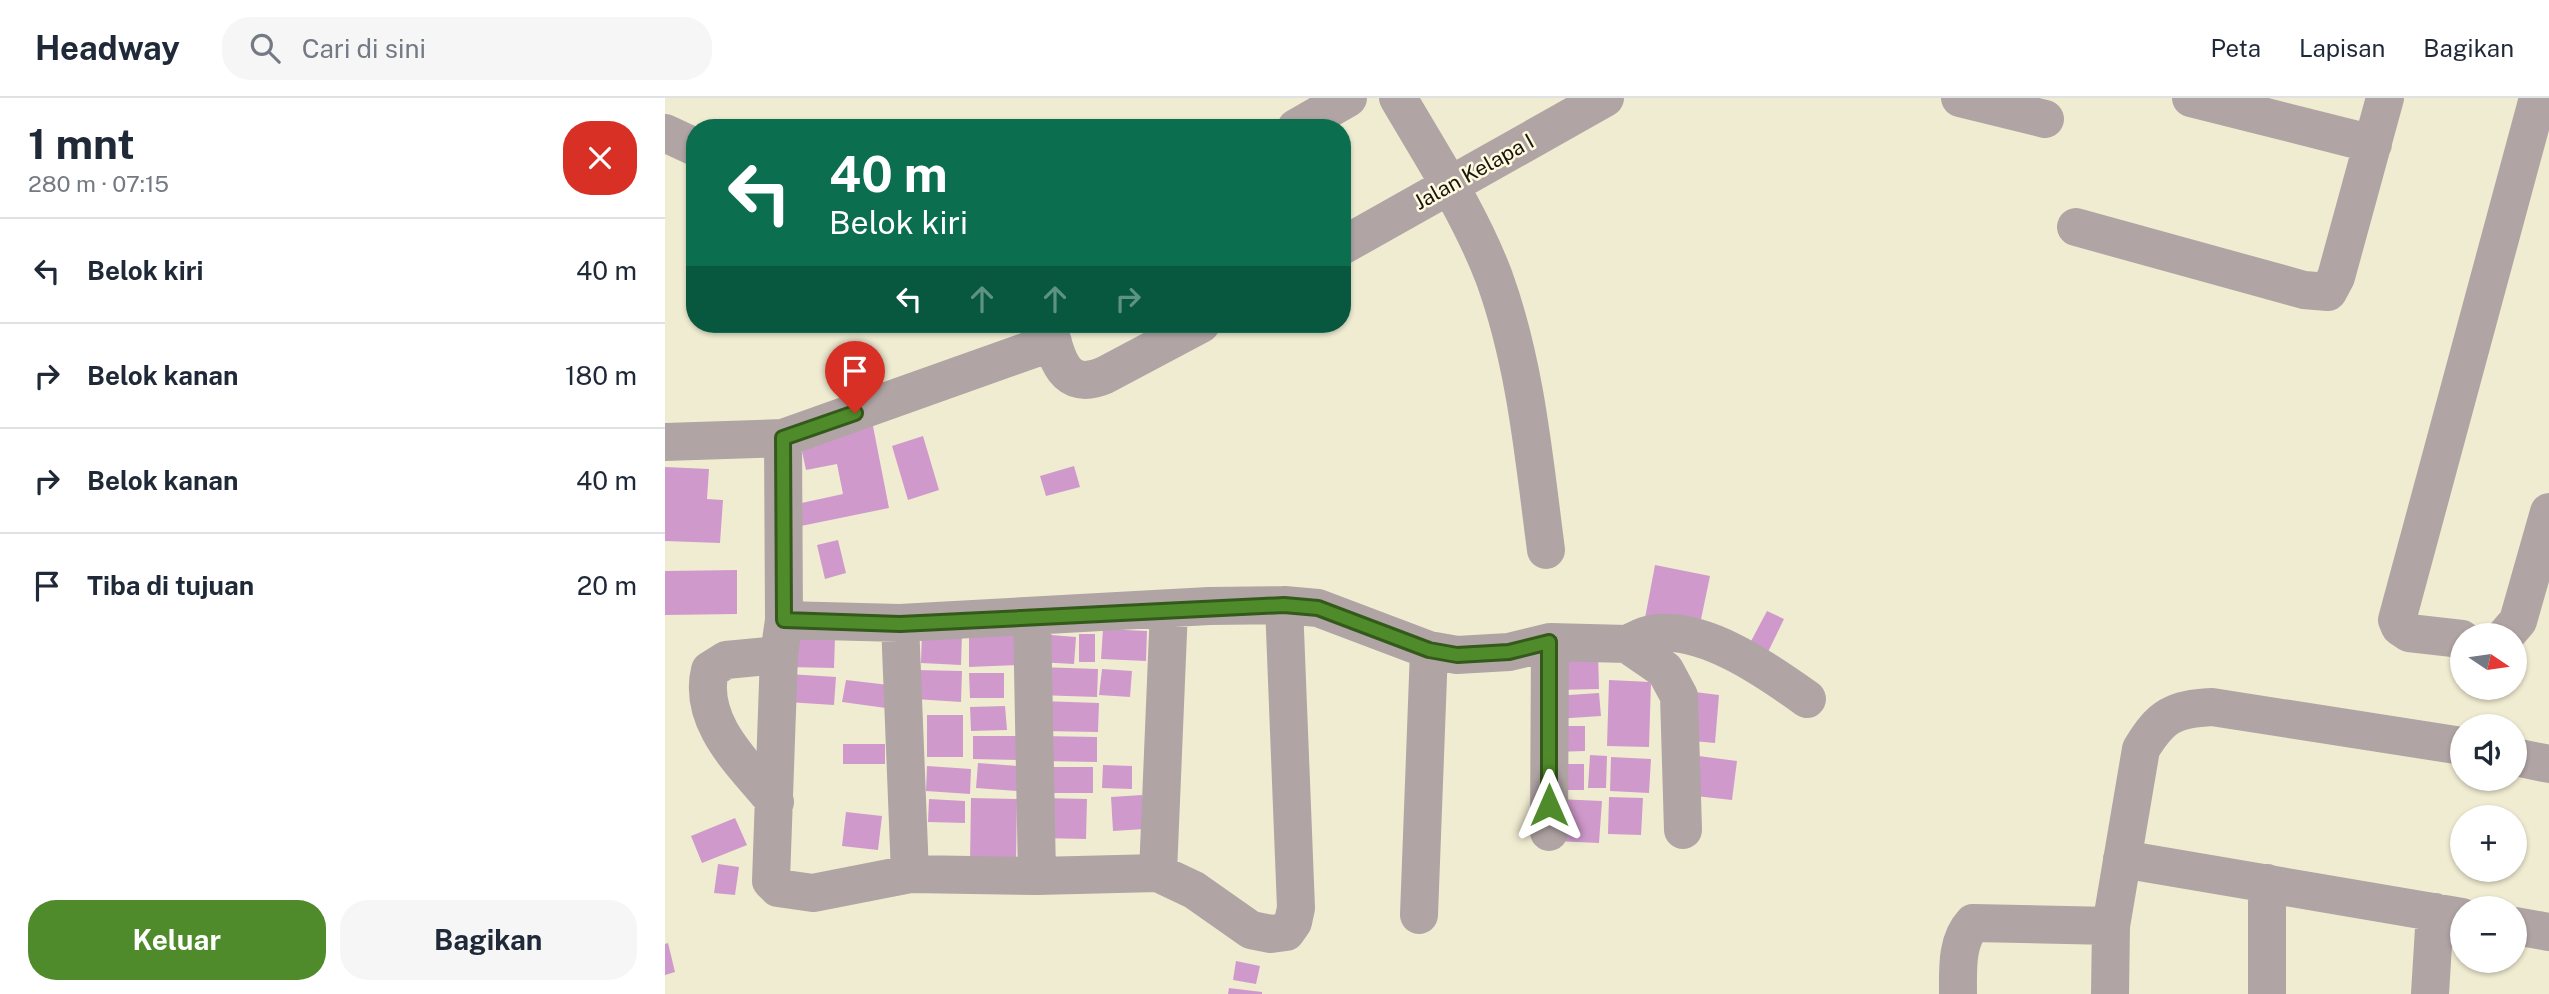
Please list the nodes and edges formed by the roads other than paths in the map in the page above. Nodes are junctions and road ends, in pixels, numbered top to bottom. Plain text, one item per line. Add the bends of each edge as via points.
1 (1348, 98) edge
2 (1398, 98) edge
3 (1605, 98) edge
4 (1960, 98) edge
5 (2190, 98) edge
6 (2385, 98) edge
7 (2538, 98) edge
8 (1312, 119) edge
9 (2045, 119) dead end
10 (665, 133) edge
11 (686, 143) edge
12 (2373, 144) junction
13 (1450, 186) junction
14 (2076, 227) dead end
15 (1351, 241) edge
16 (1050, 333) edge
17 (1184, 333) edge
18 (783, 438) junction
19 (665, 442) edge
20 (2549, 512) edge
21 (1546, 550) dead end
22 (1284, 605) junction
23 (1169, 609) junction
24 (1032, 616) junction
25 (2516, 623) edge
26 (900, 624) junction
27 (782, 637) junction
28 (2450, 638) edge
29 (1549, 642) junction
30 (1627, 644) junction
31 (1429, 650) junction
32 (1807, 699) dead end
33 (2450, 744) edge
34 (2527, 759) edge
35 (2549, 764) edge
36 (775, 802) junction
37 (1683, 830) dead end
38 (1549, 832) dead end
39 (2122, 859) junction
40 (1158, 873) junction
41 (910, 874) junction
42 (1037, 876) junction
43 (2266, 883) junction
44 (2449, 914) edge
45 (1419, 915) dead end
46 (2111, 926) junction
47 (2527, 928) edge
48 (2549, 932) edge
49 (1958, 994) edge
50 (2111, 994) edge
51 (2267, 994) edge
52 (2430, 994) edge

1 - 8 street
2 - 13 street
3 - 13 street, Jalan Kelapa I
4 - 9 street
5 - 12 street
6 - 12 street
7 - 28 street via 2397,620 2409,633
10 - 11 street
12 - 14 street via 2328,292 2304,290
13 - 15 street, Jalan Kelapa I
13 - 21 street via 1494,278 1508,325 1524,387
16 - 17 street via 1072,378 1090,382
16 - 18 street
18 - 19 street
18 - 27 street
20 - 25 street
22 - 23 street
22 - 31 street via 1318,608
22 - 40 street via 1296,890 1293,922 1286,932 1251,930 1194,890
23 - 24 street
23 - 40 street
24 - 26 street
24 - 42 street
26 - 27 street
26 - 41 street
27 - 36 street
27 - 36 street via 726,660 710,670 708,678 713,719 721,735
29 - 30 street
29 - 31 street via 1480,656
29 - 38 street
30 - 32 street via 1650,634 1692,637 1757,665
30 - 37 street via 1665,670 1679,696
31 - 45 street
33 - 39 street via 2212,707 2187,708 2167,716 2141,749
34 - 35 street
36 - 41 street via 771,881 778,888 813,893
39 - 43 street
39 - 46 street
40 - 42 street
41 - 42 street
43 - 44 street
43 - 51 street
44 - 52 street
46 - 49 street via 1973,923 1961,947
46 - 50 street
47 - 48 street

